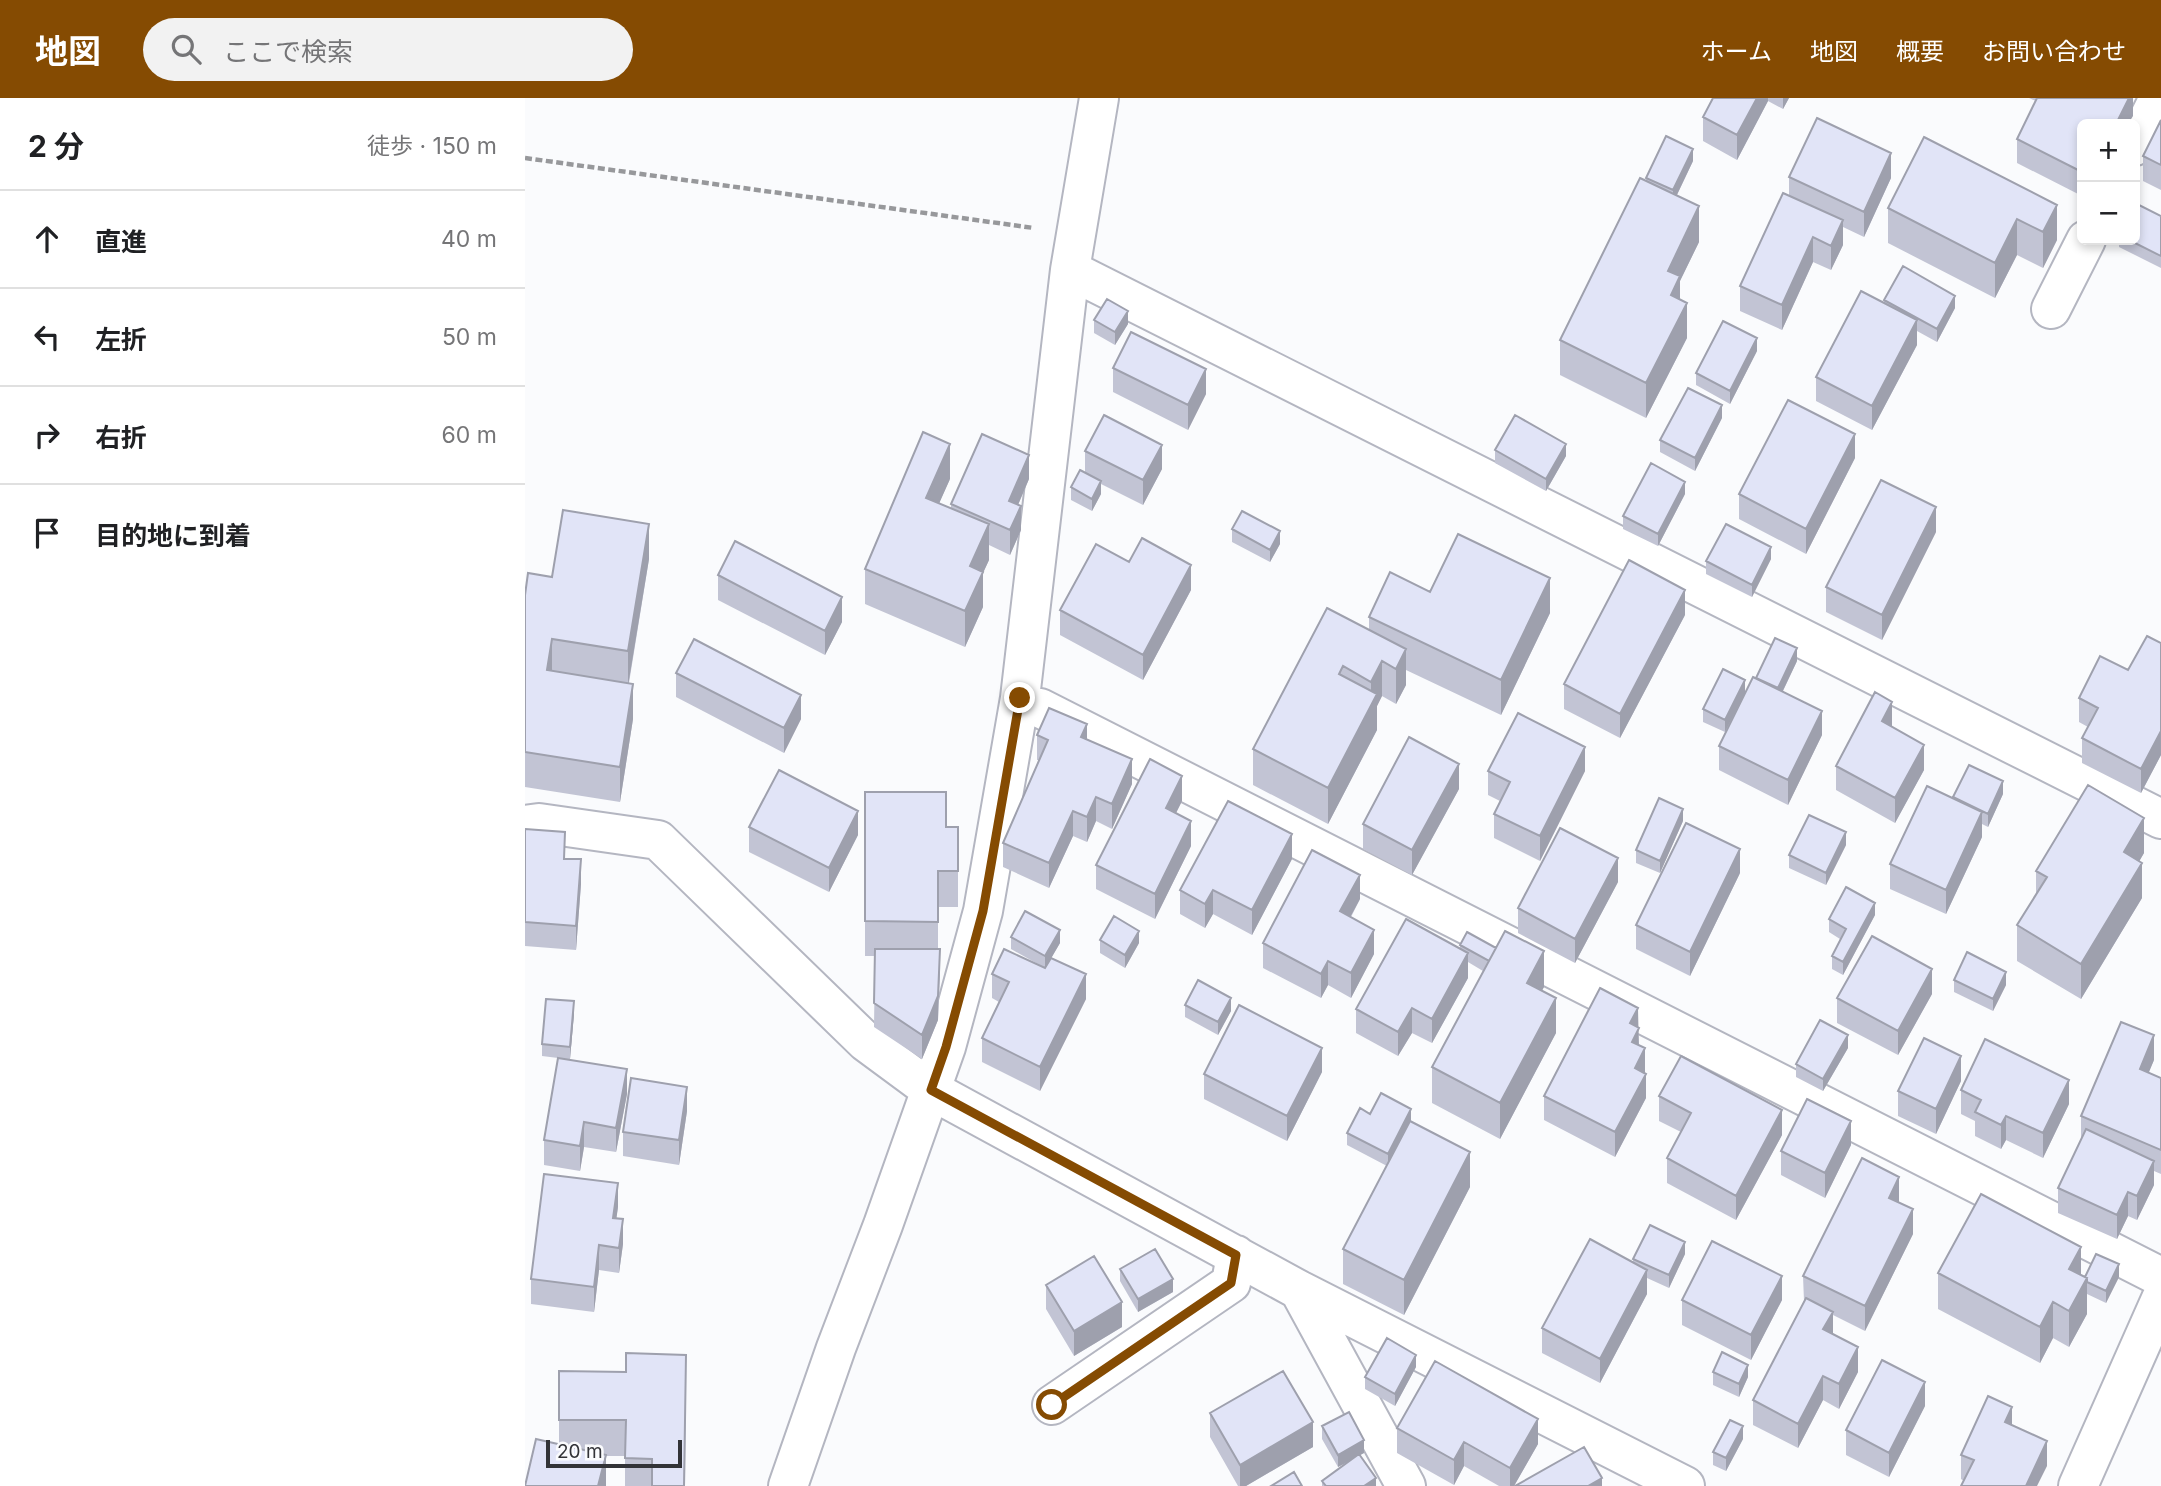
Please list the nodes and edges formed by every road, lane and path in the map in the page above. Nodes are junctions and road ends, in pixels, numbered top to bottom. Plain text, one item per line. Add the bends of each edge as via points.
1 (1099, 98) edge
2 (2159, 98) edge
3 (2140, 136) edge
4 (525, 158) edge
5 (2084, 245) edge
6 (1073, 252) junction
7 (2051, 309) dead end
8 (1020, 698) junction
9 (2161, 819) edge
10 (525, 825) edge
11 (931, 1090) junction
12 (1236, 1255) junction
13 (2161, 1277) edge
14 (1299, 1290) junction
15 (2161, 1299) edge
16 (1052, 1405) dead end
17 (788, 1486) edge
18 (1406, 1486) edge
19 (1685, 1486) edge
20 (2078, 1486) edge

1 - 6 street
2 - 3 street
4 - 6 path
5 - 7 street
6 - 8 street
6 - 9 street
8 - 11 street via 983,911
8 - 13 street
10 - 11 street via 539,823 658,841 866,1042
11 - 12 street
11 - 17 street
12 - 14 street
12 - 16 street via 1231,1283
14 - 18 street
14 - 19 street
15 - 20 street

